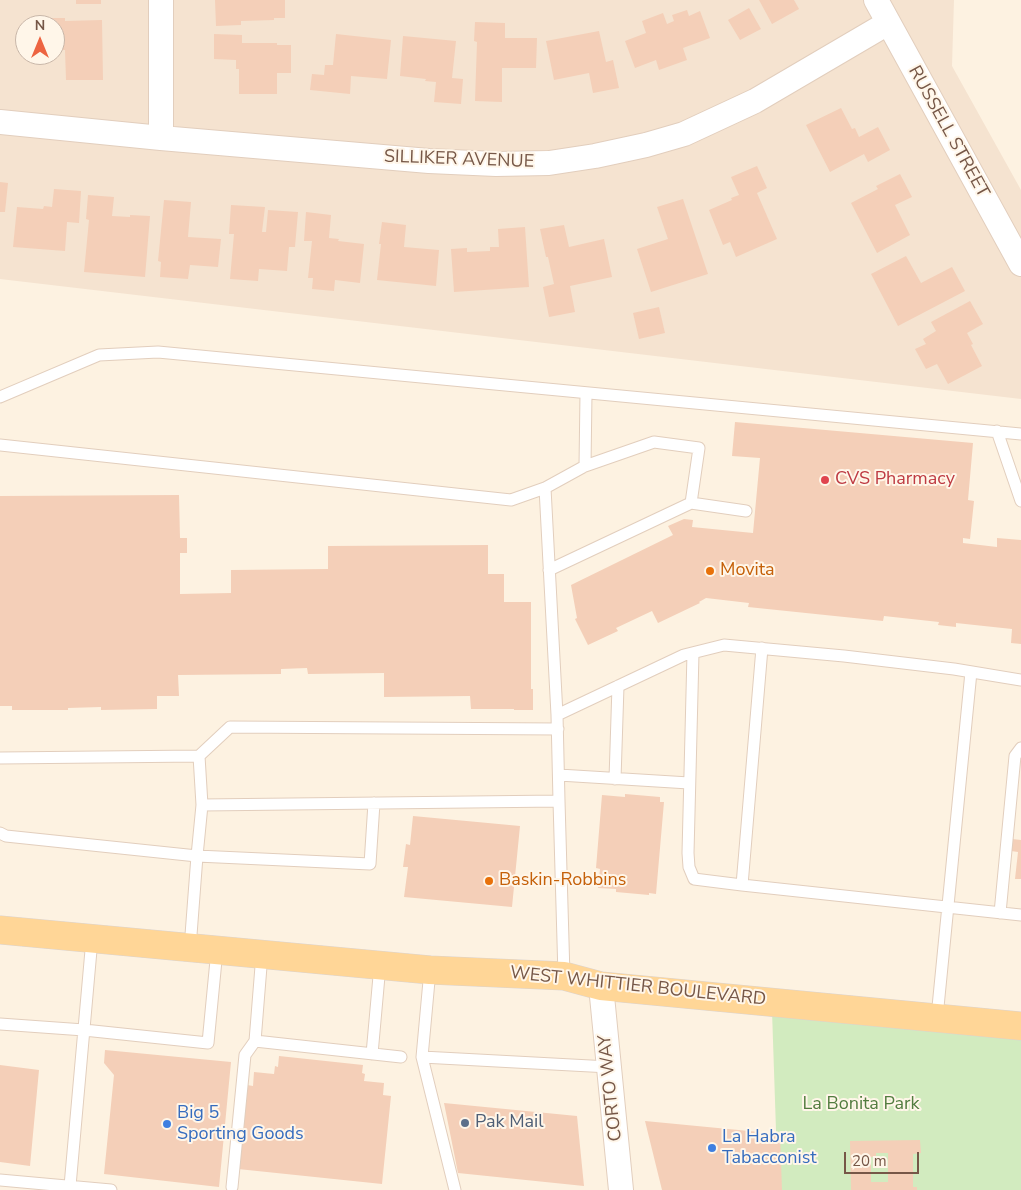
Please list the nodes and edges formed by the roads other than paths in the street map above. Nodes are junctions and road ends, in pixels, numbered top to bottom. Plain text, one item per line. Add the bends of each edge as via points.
1 (161, 0) edge
2 (876, 0) edge
3 (888, 23) junction
4 (0, 122) edge
5 (161, 138) junction
6 (1021, 264) edge
7 (586, 394) junction
8 (0, 397) edge
9 (997, 431) junction
10 (1021, 434) edge
11 (0, 445) edge
12 (585, 466) junction
13 (545, 488) junction
14 (1021, 501) edge
15 (691, 503) junction
16 (746, 510) dead end
17 (549, 570) junction
18 (762, 648) junction
19 (693, 653) junction
20 (971, 672) junction
21 (1021, 680) edge
22 (618, 686) junction
23 (557, 714) junction
24 (558, 729) junction
25 (1021, 748) edge
26 (199, 756) junction
27 (0, 758) edge
28 (559, 775) junction
29 (615, 779) junction
30 (689, 783) junction
31 (559, 801) junction
32 (374, 803) junction
33 (202, 805) junction
34 (0, 833) edge
35 (197, 856) junction
36 (742, 885) junction
37 (948, 906) junction
38 (1000, 913) junction
39 (1021, 915) edge
40 (0, 930) edge
41 (81, 938) junction
42 (177, 946) junction
43 (217, 950) junction
44 (262, 954) junction
45 (380, 965) junction
46 (430, 970) junction
47 (564, 976) junction
48 (601, 986) junction
49 (937, 1017) junction
50 (0, 1024) edge
51 (1021, 1026) edge
52 (84, 1030) junction
53 (254, 1041) junction
54 (372, 1054) junction
55 (401, 1057) dead end
56 (422, 1057) junction
57 (610, 1067) junction
58 (0, 1180) edge
59 (70, 1186) junction
60 (232, 1188) dead end
61 (111, 1190) edge
62 (455, 1190) edge
63 (621, 1190) edge

1 - 5 street
2 - 3 street, RUSSELL STREET
3 - 5 street, SILLIKER AVENUE via 755,101 684,134 595,156 549,163 496,164
3 - 6 street, RUSSELL STREET
4 - 5 street, SILLIKER AVENUE
7 - 8 lane via 158,352 99,355
7 - 9 lane
7 - 12 lane
9 - 10 lane
9 - 14 lane
11 - 13 lane via 511,500
12 - 13 lane
12 - 15 lane via 654,442 699,448
13 - 17 lane
15 - 16 lane
15 - 17 lane
17 - 23 lane
18 - 19 lane via 724,645
18 - 20 lane
18 - 36 lane
19 - 22 lane
19 - 30 lane
20 - 21 lane
20 - 37 lane
22 - 23 lane
22 - 29 lane
23 - 24 lane
24 - 26 lane via 230,727
24 - 28 lane
25 - 38 lane via 1015,756
26 - 27 lane
26 - 33 lane
28 - 29 lane
28 - 31 lane
29 - 30 lane
30 - 36 lane via 688,853 694,878
31 - 32 lane
31 - 47 lane
32 - 33 lane
32 - 35 lane via 370,864
33 - 35 lane
34 - 35 lane
35 - 42 lane
36 - 37 lane
37 - 38 lane
37 - 49 lane
38 - 39 lane
40 - 41 main road, WEST WHITTIER BOULEVARD
41 - 42 main road, WEST WHITTIER BOULEVARD
41 - 52 lane
42 - 43 main road, WEST WHITTIER BOULEVARD
43 - 44 main road, WEST WHITTIER BOULEVARD
43 - 52 lane via 208,1043
44 - 45 main road, WEST WHITTIER BOULEVARD
44 - 53 lane
45 - 46 main road, WEST WHITTIER BOULEVARD
45 - 54 lane
46 - 47 main road, WEST WHITTIER BOULEVARD
46 - 56 lane
47 - 48 main road, WEST WHITTIER BOULEVARD
48 - 49 main road, WEST WHITTIER BOULEVARD
48 - 57 street, CORTO WAY
49 - 51 main road, WEST WHITTIER BOULEVARD
50 - 52 lane
52 - 59 lane
53 - 54 lane
53 - 60 lane via 245,1055
54 - 55 lane
56 - 57 lane
56 - 62 lane
57 - 63 street, CORTO WAY
58 - 59 lane
59 - 61 lane

